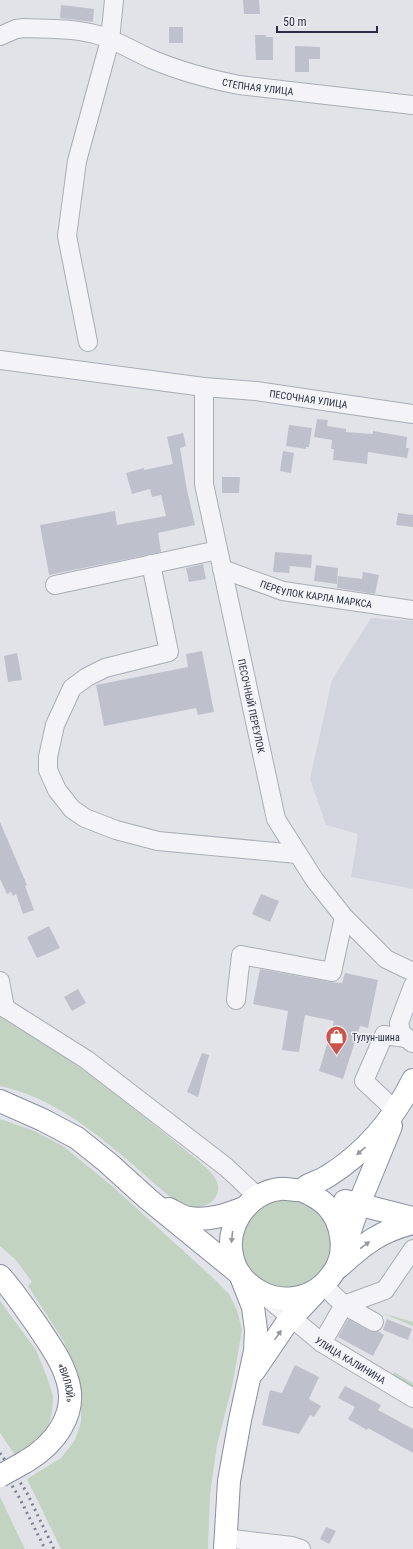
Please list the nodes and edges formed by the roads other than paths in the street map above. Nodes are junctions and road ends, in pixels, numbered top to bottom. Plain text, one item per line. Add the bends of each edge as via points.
1 (114, 0) edge
2 (0, 36) edge
3 (110, 40) junction
4 (413, 105) edge
5 (88, 342) dead end
6 (0, 360) edge
7 (204, 388) junction
8 (413, 414) edge
9 (218, 550) junction
10 (151, 564) junction
11 (222, 569) junction
12 (55, 585) dead end
13 (413, 610) edge
14 (297, 854) junction
15 (344, 918) junction
16 (413, 972) edge
17 (0, 981) edge
18 (413, 986) edge
19 (236, 1000) dead end
20 (3, 1007) edge
21 (409, 1041) edge
22 (413, 1080) edge
23 (0, 1101) edge
24 (396, 1111) junction
25 (306, 1192) junction
26 (148, 1199) junction
27 (251, 1203) junction
28 (359, 1204) junction
29 (413, 1218) edge
30 (413, 1223) edge
31 (413, 1249) edge
32 (240, 1274) junction
33 (0, 1276) edge
34 (329, 1278) junction
35 (262, 1294) junction
36 (344, 1305) junction
37 (292, 1317) junction
38 (374, 1322) dead end
39 (322, 1343) junction
40 (249, 1379) junction
41 (413, 1398) edge
42 (0, 1476) edge
43 (225, 1543) edge
44 (301, 1549) edge

1 - 3 street
2 - 3 street, СТЕПНАЯ УЛИЦА via 24,28 88,32
3 - 4 street, СТЕПНАЯ УЛИЦА via 166,65 239,85
3 - 5 street via 77,161 67,236
6 - 7 street, ПЕСОЧНАЯ УЛИЦА
7 - 8 street, ПЕСОЧНАЯ УЛИЦА via 256,391
7 - 9 street, ПЕСОЧНЫЙ ПЕРЕУЛОК via 204,484
9 - 10 street
9 - 11 street, ПЕСОЧНЫЙ ПЕРЕУЛОК
10 - 12 street
10 - 14 street via 169,652 105,668 72,688 55,725 48,757 48,770 57,790 72,809 85,818 116,830 158,841
11 - 13 street, ПЕРЕУЛОК КАРЛА МАРКСА via 283,591
11 - 14 street, ПЕСОЧНЫЙ ПЕРЕУЛОК via 276,819
14 - 15 street, ПЕСОЧНЫЙ ПЕРЕУЛОК
15 - 16 street, ПЕСОЧНЫЙ ПЕРЕУЛОК via 386,959
15 - 19 street via 332,972 241,955
17 - 20 street
18 - 21 street via 399,1023 401,1032
20 - 27 street via 87,1060 226,1167
21 - 24 street via 384,1035 364,1082
22 - 24 highway
23 - 26 highway via 76,1138
24 -> 25 highway via 367,1146
24 - 28 highway
25 - 27 highway via 271,1190
25 - 28 highway
25 - 34 highway via 327,1206 338,1223 342,1241 341,1252
26 - 27 highway via 187,1218 219,1217
26 - 32 highway
27 -> 32 highway via 233,1227 231,1250
28 - 29 highway
28 - 34 highway via 342,1254
34 -> 30 highway via 365,1243 399,1226
31 - 36 street via 384,1290
32 - 35 highway
32 - 40 highway via 253,1308 256,1330
33 - 42 highway, «ВИЛЮЙ», bridge via 51,1346 67,1379 70,1396 70,1407 58,1434 36,1456
34 - 35 highway via 314,1292 294,1299
34 - 36 street
34 - 37 highway
35 - 37 street, УЛИЦА КАЛИНИНА
36 - 38 street
36 - 39 street
37 - 39 street, УЛИЦА КАЛИНИНА
40 -> 37 highway
39 - 41 street, УЛИЦА КАЛИНИНА
40 - 43 highway via 229,1480
43 - 44 street via 292,1546

